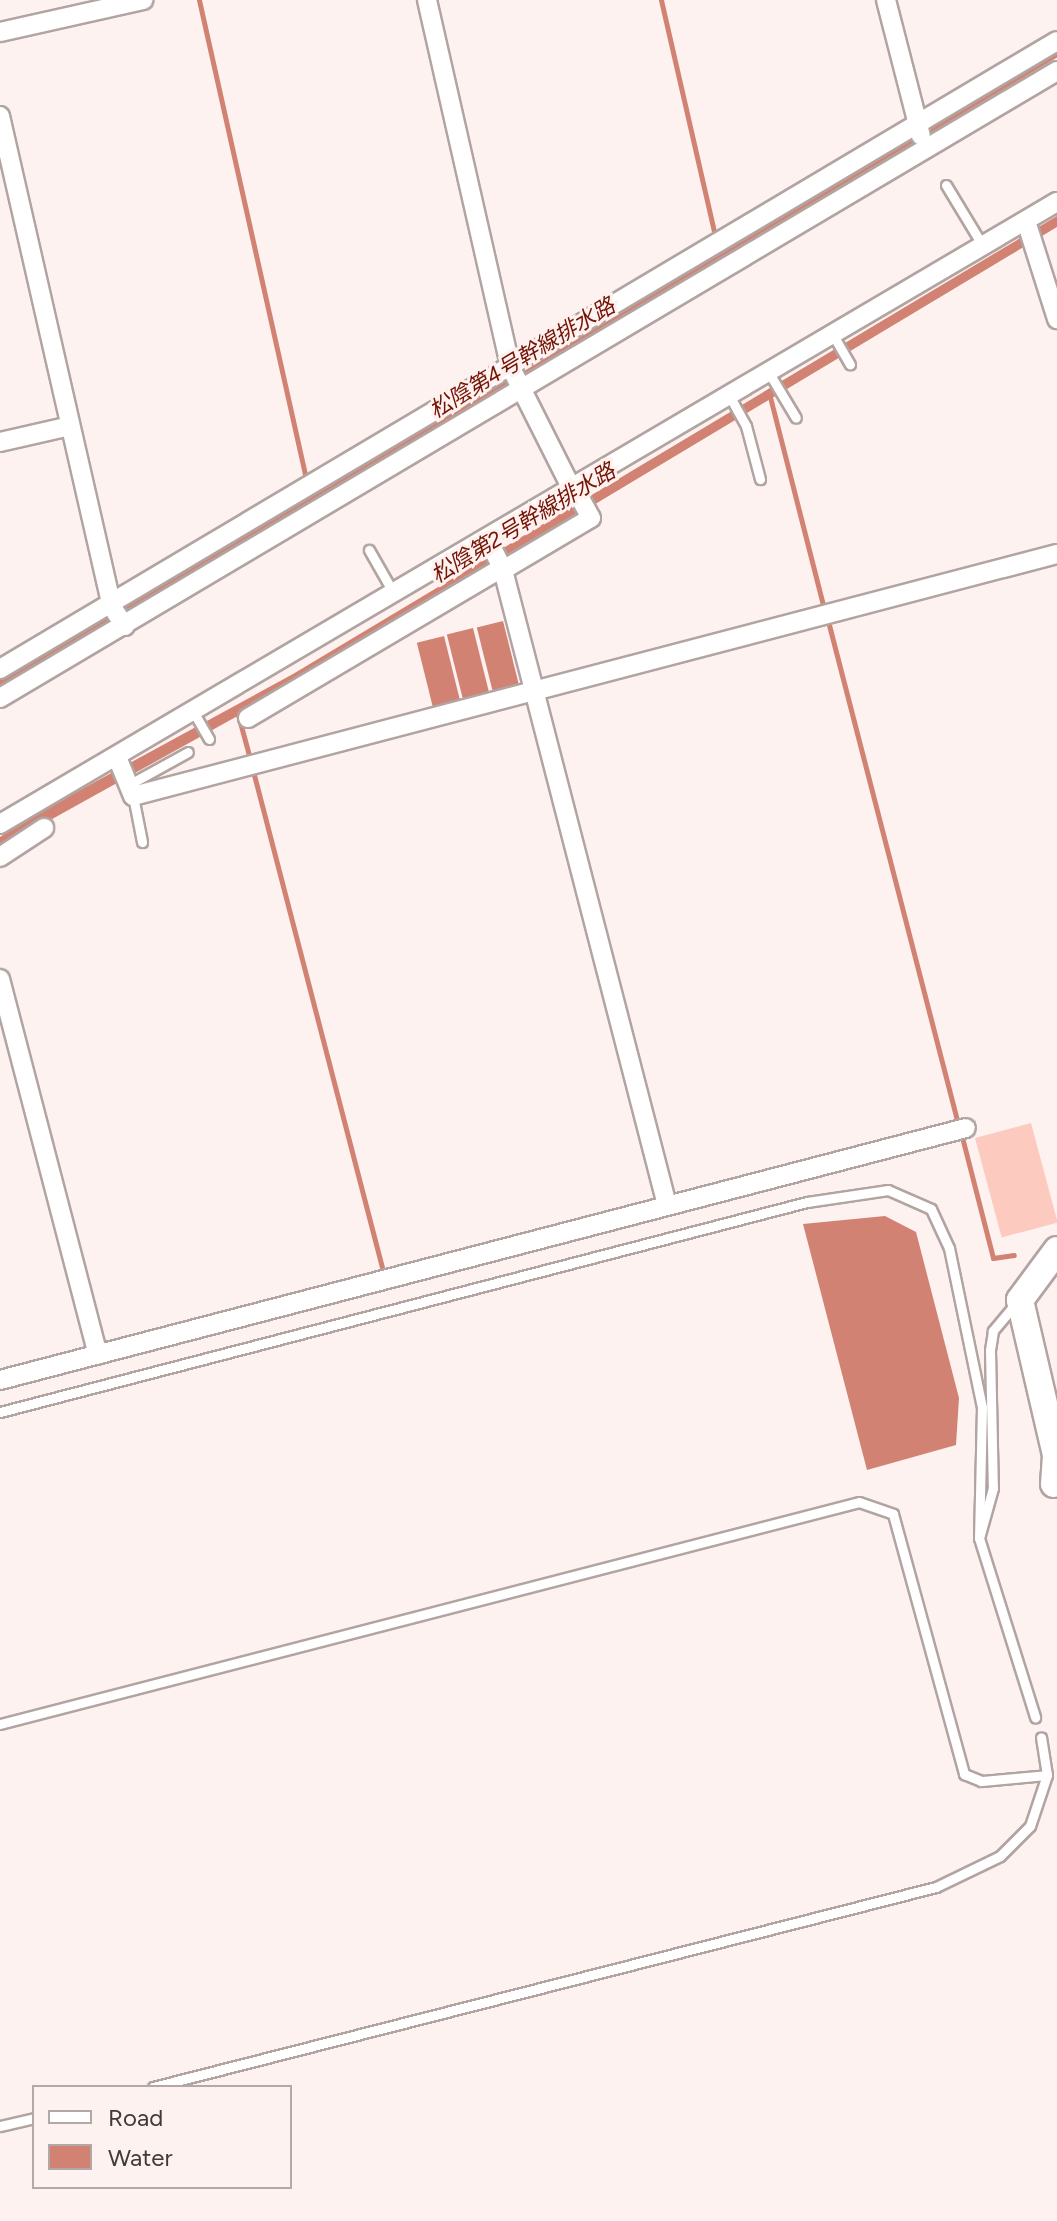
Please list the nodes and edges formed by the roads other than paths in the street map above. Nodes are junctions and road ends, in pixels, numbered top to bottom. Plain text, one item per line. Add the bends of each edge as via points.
1 (143, 0) edge
2 (427, 0) edge
3 (886, 0) edge
4 (0, 32) edge
5 (1057, 41) edge
6 (1057, 71) edge
7 (0, 116) edge
8 (922, 137) junction
9 (946, 185) dead end
10 (1057, 202) edge
11 (1030, 230) junction
12 (983, 246) junction
13 (1057, 319) edge
14 (834, 338) junction
15 (848, 360) dead end
16 (771, 376) junction
17 (515, 380) junction
18 (730, 399) junction
19 (796, 418) dead end
20 (70, 426) junction
21 (0, 442) edge
22 (760, 479) dead end
23 (575, 492) junction
24 (490, 544) junction
25 (369, 550) dead end
26 (1057, 554) edge
27 (502, 568) junction
28 (396, 596) junction
29 (118, 615) junction
30 (304, 654) junction
31 (0, 669) edge
32 (317, 676) junction
33 (248, 687) junction
34 (535, 693) junction
35 (0, 698) edge
36 (196, 716) junction
37 (208, 738) dead end
38 (188, 752) dead end
39 (118, 760) junction
40 (131, 787) junction
41 (0, 824) edge
42 (44, 828) dead end
43 (142, 842) dead end
44 (0, 857) edge
45 (0, 979) edge
46 (966, 1128) dead end
47 (667, 1205) junction
48 (1057, 1250) edge
49 (1020, 1300) junction
50 (98, 1354) junction
51 (0, 1380) edge
52 (0, 1412) edge
53 (1055, 1490) edge
54 (979, 1538) junction
55 (1035, 1717) dead end
56 (0, 1724) edge
57 (1041, 1737) dead end
58 (1047, 1775) junction
59 (161, 2085) edge
60 (32, 2118) edge
61 (0, 2126) edge

1 - 4 street
2 - 17 street
3 - 8 street
5 - 8 street
6 - 8 street
7 - 20 street
8 - 17 street
8 - 17 street
9 - 12 lane
10 - 11 street
11 - 12 street
11 - 13 street
12 - 14 street
14 - 15 lane
14 - 16 street
16 - 18 street
16 - 19 lane
17 - 23 street
17 - 29 street
17 - 29 street
18 - 22 lane via 743,420
18 - 23 street
20 - 21 street
20 - 29 street
23 - 24 street
23 - 27 street via 589,514
24 - 27 street
24 - 28 street
25 - 28 lane
26 - 34 street
27 - 32 street
27 - 34 street
28 - 30 street
29 - 31 street
29 - 35 street
30 - 32 street
30 - 33 street
32 - 33 street via 256,713
33 - 36 street
34 - 40 street
34 - 47 street
36 - 37 lane
36 - 39 street
38 - 40 lane
39 - 40 street
39 - 41 street
40 - 43 lane
42 - 44 street
45 - 50 street
46 - 47 street
47 - 50 street
48 - 49 street
49 - 53 street via 1056,1455
49 - 54 lane via 993,1331 993,1488
50 - 51 street
52 - 54 lane via 807,1202 888,1190 931,1209 949,1248 982,1407
54 - 55 lane
56 - 58 lane via 859,1502 893,1514 964,1774 981,1781
57 - 58 lane
58 - 59 lane via 1030,1826 1000,1856 936,1887
60 - 61 lane

